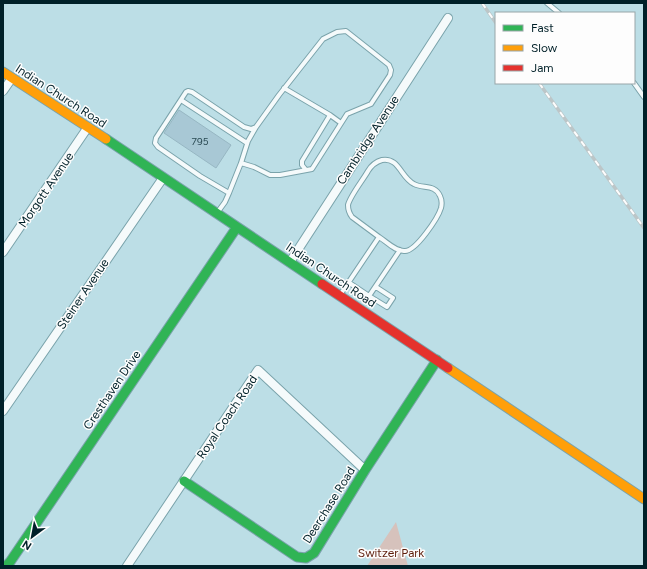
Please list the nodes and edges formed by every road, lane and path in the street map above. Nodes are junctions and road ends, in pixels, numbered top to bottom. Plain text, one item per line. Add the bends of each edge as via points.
1 (547, 3) edge
2 (558, 12) edge
3 (448, 18) dead end
4 (3, 72) edge
5 (12, 78) junction
6 (635, 84) edge
7 (284, 88) junction
8 (3, 91) edge
9 (644, 97) edge
10 (181, 100) junction
11 (330, 115) junction
12 (341, 123) junction
13 (256, 127) junction
14 (88, 128) junction
15 (247, 143) junction
16 (241, 163) junction
17 (306, 170) junction
18 (163, 178) junction
19 (229, 193) junction
20 (217, 214) junction
21 (237, 227) junction
22 (379, 236) junction
23 (400, 250) junction
24 (3, 252) edge
25 (290, 262) junction
26 (348, 282) junction
27 (376, 287) junction
28 (340, 295) junction
29 (369, 296) junction
30 (437, 360) junction
31 (3, 411) edge
32 (365, 470) junction
33 (184, 481) junction
34 (644, 499) edge
35 (6, 566) edge
36 (128, 566) edge

1 - 2 lane
3 - 25 street, Cambridge Avenue
4 - 5 street, Indian Church Road
5 - 8 street
5 - 14 street, Indian Church Road
6 - 9 lane
7 - 11 lane
7 - 12 lane via 323,39 337,32 346,31 389,65 391,70 371,104 347,114
7 - 13 lane
10 - 13 lane via 188,91 244,127
10 - 15 lane
10 - 19 lane via 155,143 188,168
11 - 12 lane
11 - 17 lane via 302,161
12 - 17 lane via 312,169
13 - 15 lane
14 - 18 street, Indian Church Road
14 - 24 street, Morgott Avenue
15 - 16 lane
16 - 17 lane via 270,175
16 - 19 lane
18 - 20 street, Indian Church Road
18 - 31 street, Steiner Avenue
19 - 20 lane
20 - 21 street, Indian Church Road
21 - 25 street, Indian Church Road
21 - 35 street, Cresthaven Drive
22 - 23 lane
22 - 23 lane via 352,217 348,205 373,164 389,160 396,164 413,184 436,190 442,201 439,212 418,243 408,251
22 - 26 lane
23 - 27 lane
25 - 28 street, Indian Church Road
26 - 28 lane
26 - 29 lane
27 - 29 lane
27 - 29 lane via 393,298 387,307
28 - 30 street, Indian Church Road
30 - 32 street, Deerchase Road
30 - 34 street, Indian Church Road
32 - 33 street, Deerchase Road via 314,553 306,558 297,556
32 - 33 street, Royal Coach Road via 258,370
33 - 36 street, Royal Coach Road

